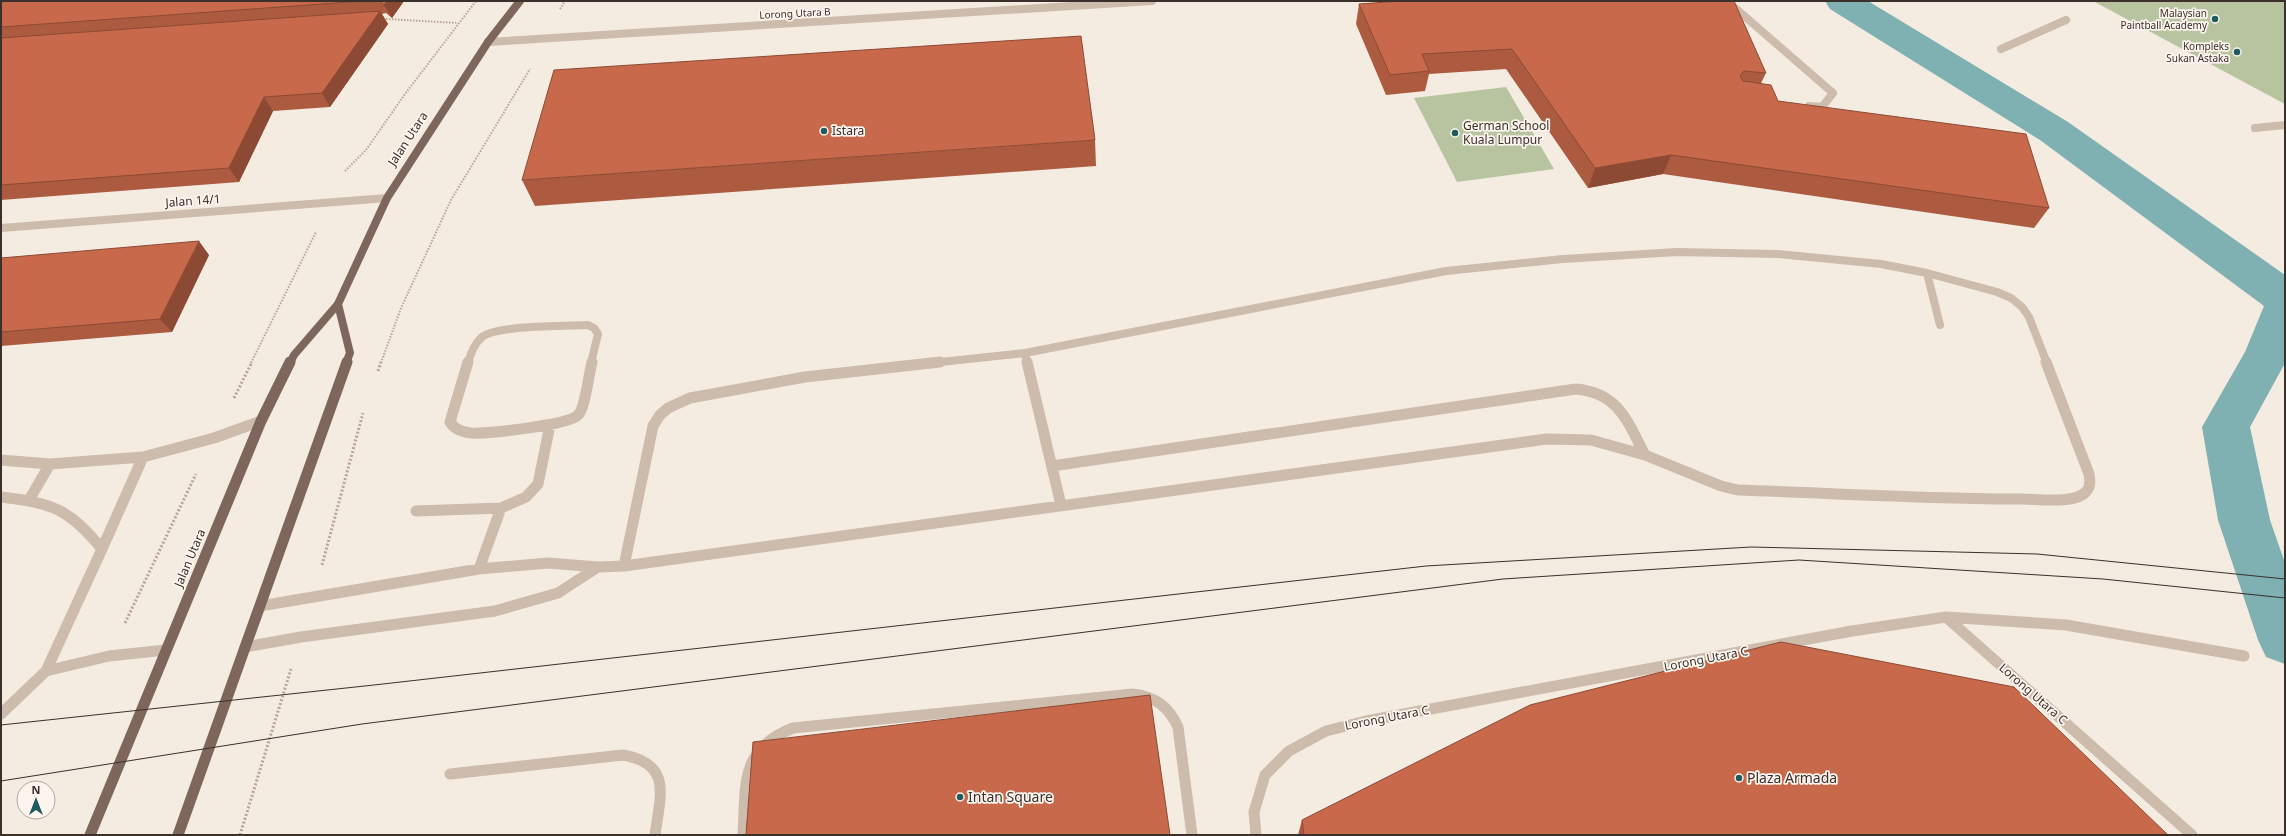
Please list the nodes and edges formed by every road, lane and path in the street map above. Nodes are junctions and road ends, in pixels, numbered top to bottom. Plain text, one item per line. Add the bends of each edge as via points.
1 (476, 1) edge
2 (520, 1) edge
3 (565, 1) edge
4 (1152, 1) edge
5 (1727, 1) edge
6 (386, 19) edge
7 (2066, 20) dead end
8 (459, 23) junction
9 (545, 38) junction
10 (488, 42) junction
11 (2001, 49) dead end
12 (1799, 104) edge
13 (2285, 125) edge
14 (2255, 128) dead end
15 (343, 174) dead end
16 (387, 198) junction
17 (1, 228) edge
18 (1927, 273) junction
19 (338, 304) junction
20 (1940, 325) dead end
21 (1025, 353) junction
22 (377, 373) dead end
23 (364, 409) dead end
24 (261, 422) junction
25 (550, 425) junction
26 (1645, 455) junction
27 (144, 457) junction
28 (1, 460) edge
29 (50, 464) junction
30 (1052, 466) junction
31 (1, 497) edge
32 (29, 500) junction
33 (1061, 505) junction
34 (501, 508) junction
35 (416, 510) dead end
36 (102, 549) junction
37 (624, 566) junction
38 (598, 567) junction
39 (479, 569) junction
40 (312, 598) junction
41 (260, 606) junction
42 (1946, 617) junction
43 (301, 637) junction
44 (245, 647) junction
45 (166, 650) junction
46 (2244, 656) dead end
47 (46, 671) junction
48 (1, 714) edge
49 (450, 774) dead end
50 (90, 835) edge
51 (178, 835) edge
52 (240, 835) edge
53 (655, 835) edge
54 (743, 835) edge
55 (1192, 835) edge
56 (1256, 835) edge
57 (2192, 835) edge

1 - 8 path
2 - 10 main road, Jalan Utara
3 - 9 path
4 - 9 street, Lorong Utara B
5 - 12 street via 1833,93 1822,108
6 - 8 path
7 - 11 street
8 - 15 path via 366,150
9 - 10 street, Lorong Utara B
9 - 22 path via 534,62 451,200 401,308
10 - 16 main road, Jalan Utara
13 - 14 street
16 - 17 street, Jalan 14/1
16 - 19 main road, Jalan Utara
18 - 20 street
18 - 21 street via 1882,264 1777,254 1676,252 1563,259 1446,271
18 - 26 street via 1997,292 2011,298 2022,307 2029,317 2089,474 2091,484 2087,492 2079,497 2067,499 2004,499 1730,489
19 - 24 main road, Jalan Utara via 294,355
19 - 41 main road via 350,353
21 - 30 street
21 - 37 street via 805,377 677,402 658,416 653,426
23 - 40 path
24 - 27 street
24 - 45 main road, Jalan Utara
25 - 25 street via 470,433 454,428 450,422 472,349 483,336 501,330 588,325 594,328 598,334 580,414 573,420
25 - 34 street via 538,484 526,497
26 - 30 street via 1620,409 1612,400 1598,392 1576,389
26 - 33 street via 1591,440 1547,439
27 - 29 street
27 - 36 street
28 - 29 street
29 - 32 street
30 - 33 street
31 - 32 street
32 - 36 street via 63,512 84,527
33 - 37 street
34 - 35 street
34 - 39 street
36 - 47 street
37 - 38 street
38 - 39 street via 548,563
38 - 43 street via 558,593 495,611
39 - 40 street
40 - 41 street
41 - 44 main road
42 - 46 street via 2066,625
42 - 56 street, Lorong Utara C via 1852,631 1366,721 1326,731 1288,751 1264,775 1254,812
42 - 57 street, Lorong Utara C
43 - 44 street
43 - 52 path
44 - 51 main road
45 - 47 street via 109,656
45 - 50 main road, Jalan Utara
47 - 48 street
49 - 53 street via 623,755 638,756 651,763 658,775 660,789
54 - 55 street via 751,762 764,741 777,732 793,728 1133,694 1149,696 1162,702 1172,713 1178,727

